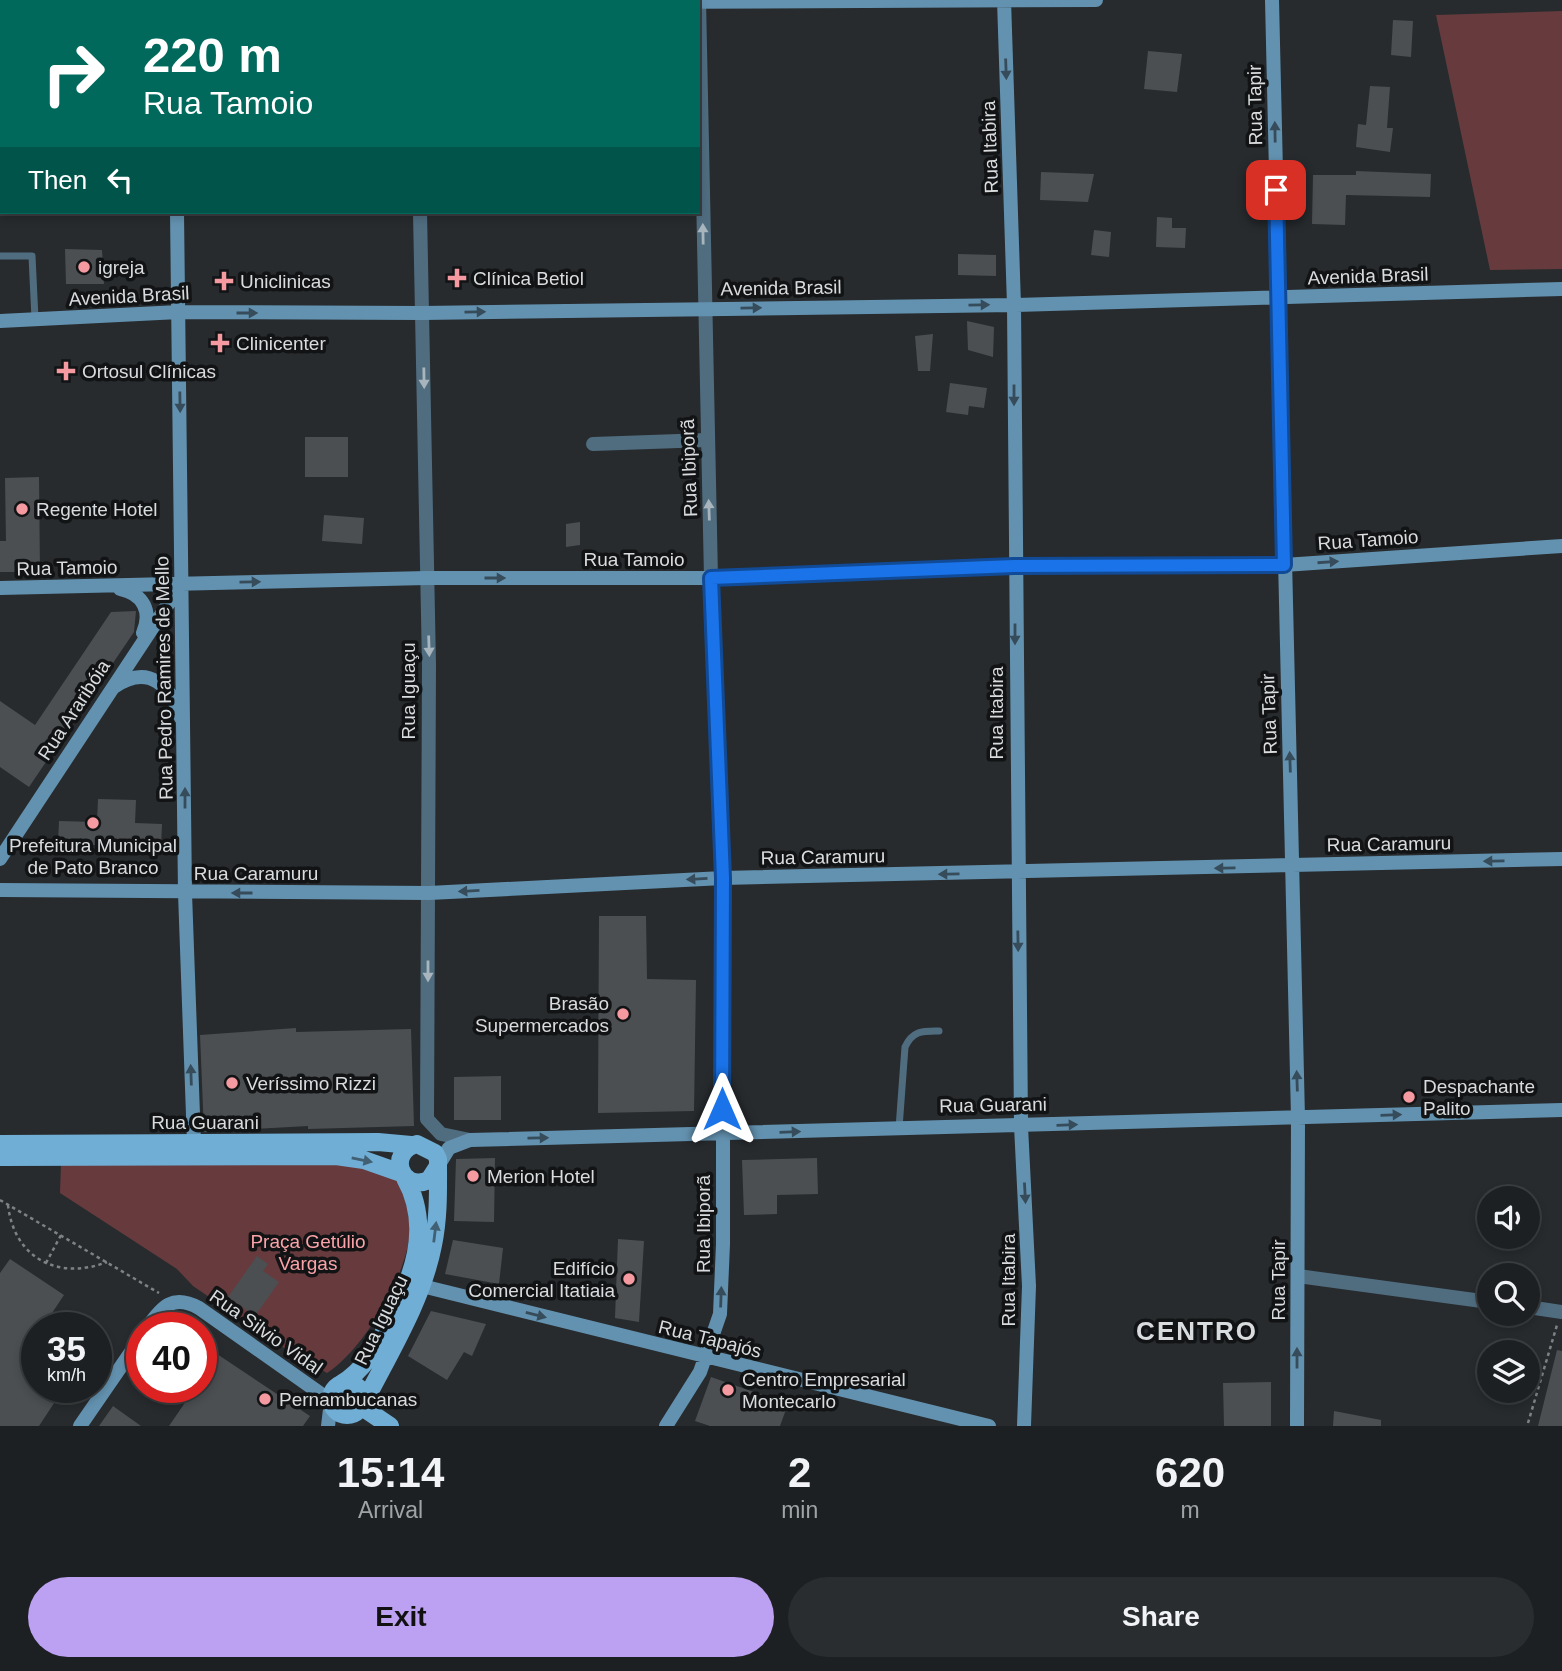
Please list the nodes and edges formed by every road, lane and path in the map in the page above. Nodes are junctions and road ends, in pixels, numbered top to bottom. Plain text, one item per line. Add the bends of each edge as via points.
1 (700, 0) edge
2 (1096, 0) edge
3 (1272, 0) edge
4 (1004, 1) edge
5 (700, 62) edge
6 (177, 214) edge
7 (420, 214) edge
8 (0, 256) edge
9 (1562, 289) edge
10 (1279, 299) junction
11 (1014, 305) junction
12 (704, 308) junction
13 (179, 312) junction
14 (424, 313) junction
15 (35, 320) junction
16 (0, 321) edge
17 (707, 440) junction
18 (593, 444) dead end
19 (1562, 546) edge
20 (1284, 565) junction
21 (1014, 566) junction
22 (427, 578) junction
23 (711, 578) junction
24 (182, 583) junction
25 (91, 587) junction
26 (0, 588) edge
27 (129, 662) junction
28 (110, 690) junction
29 (186, 732) junction
30 (0, 859) edge
31 (1562, 859) edge
32 (1293, 866) junction
33 (1017, 873) junction
34 (723, 878) junction
35 (0, 890) edge
36 (185, 893) junction
37 (429, 893) junction
38 (940, 1031) dead end
39 (1562, 1110) edge
40 (1298, 1118) junction
41 (427, 1119) junction
42 (1021, 1126) junction
43 (898, 1129) junction
44 (722, 1134) junction
45 (470, 1140) junction
46 (194, 1143) junction
47 (0, 1144) edge
48 (411, 1145) junction
49 (0, 1157) edge
50 (438, 1166) junction
51 (403, 1176) junction
52 (0, 1200) edge
53 (8, 1205) junction
54 (61, 1235) junction
55 (108, 1262) junction
56 (46, 1263) junction
57 (1298, 1276) junction
58 (422, 1286) junction
59 (1477, 1300) edge
60 (174, 1302) junction
61 (1540, 1309) edge
62 (160, 1312) edge
63 (1561, 1312) edge
64 (706, 1358) junction
65 (126, 1359) edge
66 (341, 1384) junction
67 (331, 1401) junction
68 (358, 1416) edge
69 (1528, 1423) dead end
70 (80, 1426) edge
71 (328, 1426) edge
72 (390, 1426) edge
73 (666, 1426) edge
74 (989, 1426) edge
75 (1024, 1426) edge
76 (1297, 1426) edge

1 - 4 street
2 - 4 street
10 -> 3 street, Rua Tapir
4 -> 11 street, Rua Itabira
12 -> 5 street, Rua Ibiporã
6 - 13 street, Rua Pedro Ramires de Mello
7 - 14 street, Rua Iguaçu
8 - 15 lane via 32,256
9 - 10 street, Avenida Brasil
10 - 11 street, Avenida Brasil
10 - 20 street, Rua Tapir
12 -> 11 street, Avenida Brasil
11 -> 21 street, Rua Itabira
14 -> 12 street, Avenida Brasil
12 - 17 street, Rua Ibiporã
13 -> 14 street, Avenida Brasil
13 - 15 street, Avenida Brasil
13 -> 24 street, Rua Pedro Ramires de Mello
14 -> 22 street, Rua Iguaçu
15 - 16 street, Avenida Brasil
17 - 18 street
23 -> 17 street, Rua Ibiporã
20 -> 19 street, Rua Tamoio
20 - 21 street, Rua Tamoio
32 -> 20 street, Rua Tapir
21 - 23 street, Rua Tamoio
21 -> 33 street, Rua Itabira
22 -> 23 street, Rua Tamoio
24 -> 22 street, Rua Tamoio
22 -> 37 street, Rua Iguaçu
23 - 34 street, Rua Ibiporã
24 - 25 street, Rua Tamoio
24 - 27 street, Rua Araribóia
24 - 29 street, Rua Pedro Ramires de Mello
25 - 26 street, Rua Tamoio
25 - 27 street via 124,589 147,608 146,626
27 - 28 street, Rua Araribóia
28 - 29 street via 128,679 159,681 170,690
28 - 30 street, Rua Araribóia
36 -> 29 street, Rua Pedro Ramires de Mello
31 -> 32 street, Rua Caramuru
32 -> 33 street, Rua Caramuru
40 -> 32 street, Rua Tapir
33 -> 34 street, Rua Caramuru
33 -> 42 street, Rua Itabira
34 -> 37 street, Rua Caramuru
34 - 44 street, Rua Ibiporã
35 - 36 street, Rua Caramuru
37 -> 36 street, Rua Caramuru
46 -> 36 street, Rua Pedro Ramires de Mello
37 -> 41 street, Rua Iguaçu
38 - 43 lane via 920,1031 905,1047
40 -> 39 street, Rua Guarani
42 -> 40 street, Rua Guarani
40 - 57 street, Rua Tapir
41 - 45 street via 441,1134
41 - 48 street via 420,1138
42 - 43 street, Rua Guarani
42 -> 75 street, Rua Itabira via 1029,1286
44 -> 43 street, Rua Guarani
45 -> 44 street, Rua Guarani
64 -> 44 street, Rua Ibiporã via 720,1314
45 - 50 street via 449,1148
46 - 47 main road, Rua Guarani
46 - 48 main road, Rua Guarani
48 - 50 main road via 430,1148
48 - 51 main road via 399,1160
49 -> 51 main road, Rua Guarani via 336,1156 364,1160
50 - 51 main road via 424,1182
58 -> 50 main road, Rua Iguaçu via 434,1244
51 - 66 main road, Rua Iguaçu via 418,1210 415,1266 378,1342 361,1369
52 - 53 path
53 - 54 path
53 - 56 path via 17,1238
54 - 55 path
54 - 56 path
55 - 56 path via 72,1270
55 - 60 path
57 - 59 street
76 -> 57 street, Rua Tapir
58 -> 64 street, Rua Tapajós
58 - 68 main road, Rua Iguaçu
60 - 62 street
60 - 67 street, Rua Silvio Vidal via 184,1300 199,1308
61 - 63 street
63 - 69 path
64 - 73 street, Rua Ibiporã
64 - 74 street, Rua Tapajós
65 - 70 street
66 - 67 main road
66 - 68 main road via 357,1386 363,1393
67 - 68 main road via 336,1411
67 - 71 street
68 - 72 main road

